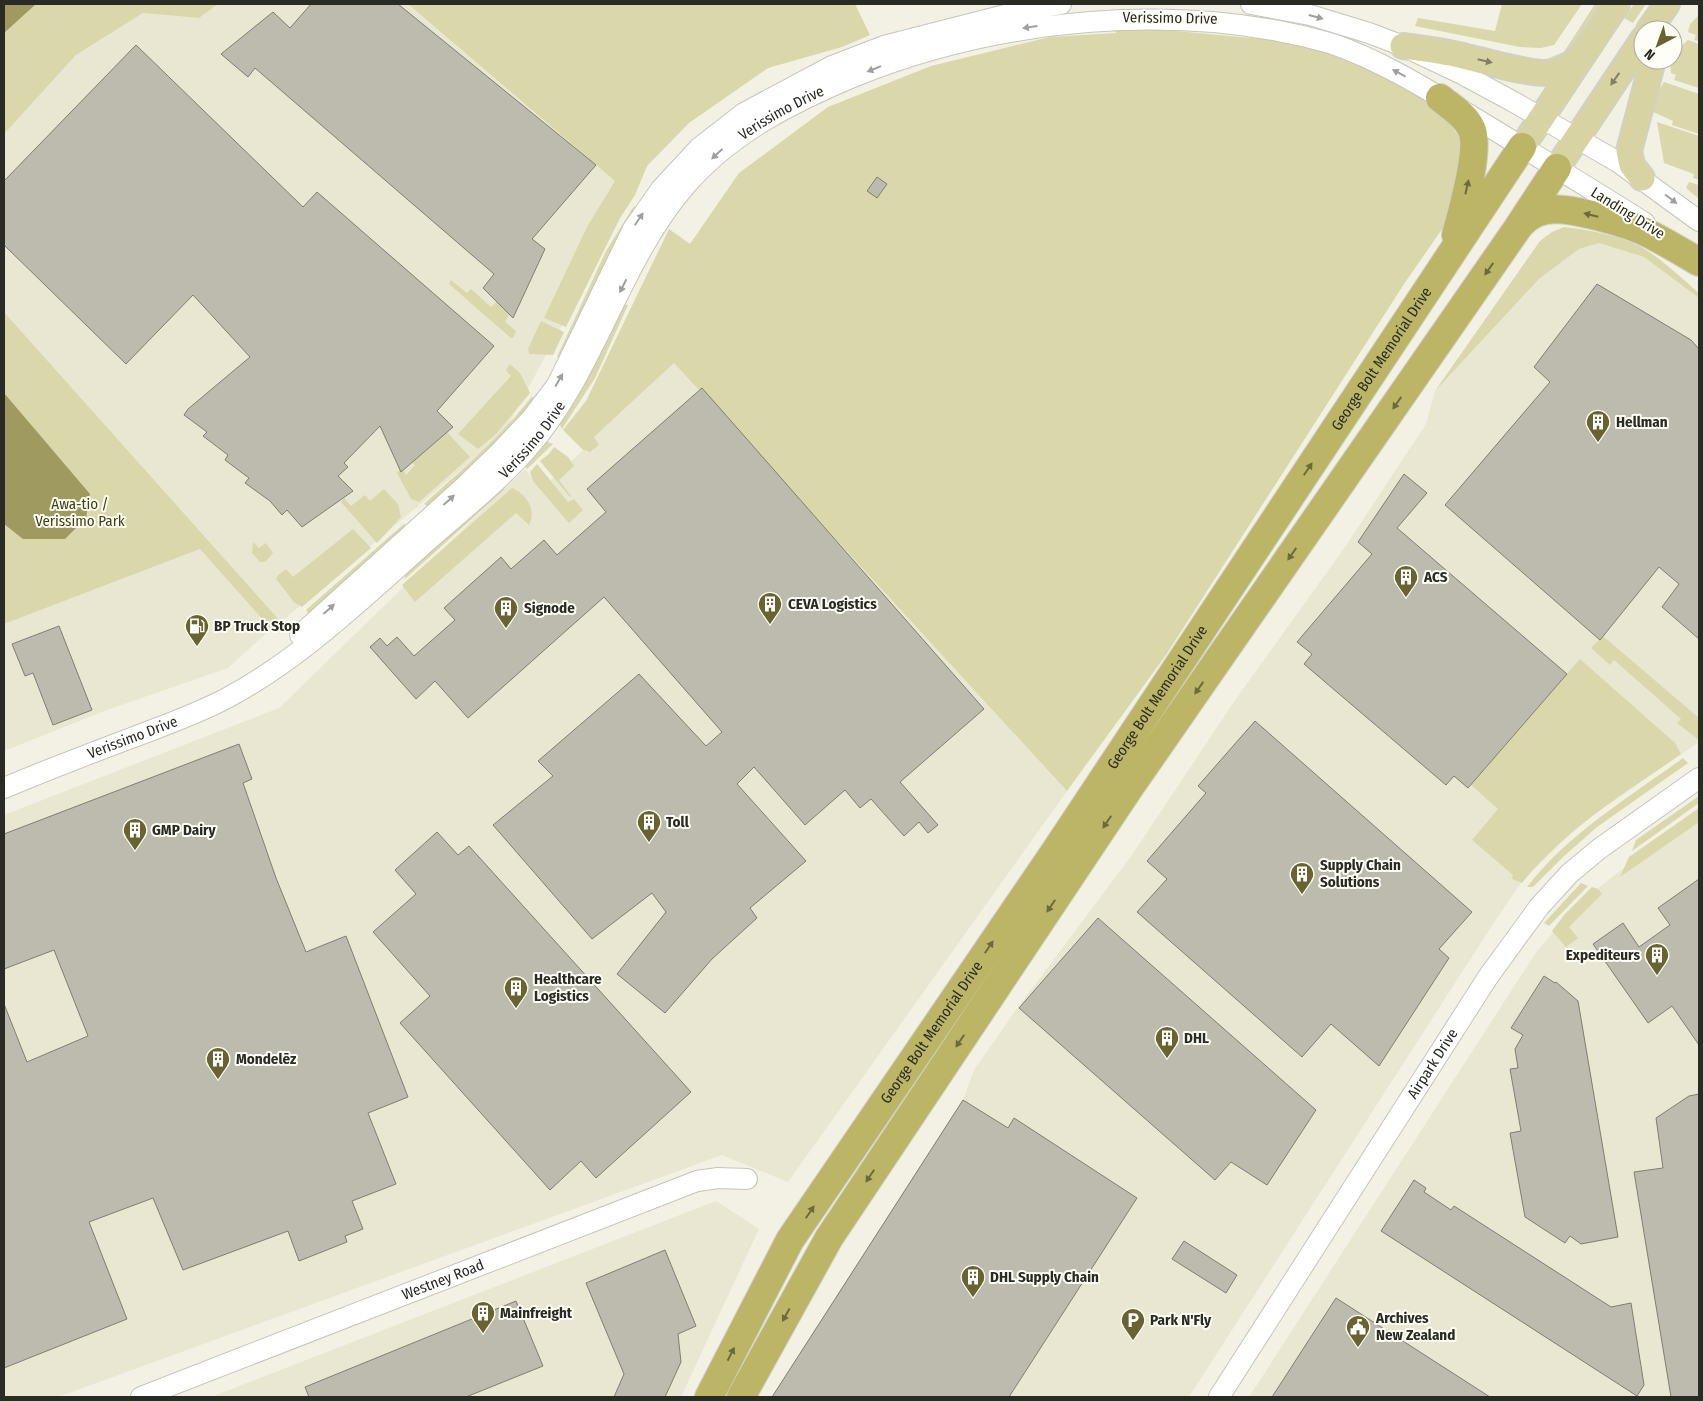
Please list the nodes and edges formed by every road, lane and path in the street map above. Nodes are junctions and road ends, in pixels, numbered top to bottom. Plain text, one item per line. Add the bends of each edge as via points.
1 (1061, 4) edge
2 (1251, 4) edge
3 (1617, 4) edge
4 (1669, 4) edge
5 (1657, 20) edge
6 (1665, 20) edge
7 (1403, 46) junction
8 (1584, 53) junction
9 (1633, 54) edge
10 (1650, 70) edge
11 (1440, 98) junction
12 (1541, 118) junction
13 (1576, 138) junction
14 (1522, 147) junction
15 (1557, 168) junction
16 (1642, 178) junction
17 (1699, 221) edge
18 (1517, 229) junction
19 (1452, 252) junction
20 (1699, 260) edge
21 (257, 680) junction
22 (1699, 778) edge
23 (4, 788) edge
24 (747, 1179) dead end
25 (141, 1397) edge
26 (709, 1397) edge
27 (741, 1397) edge
28 (1219, 1397) edge

21 -> 1 street, Verissimo Drive via 305,630 465,486 532,418 556,385 633,229 661,189 699,148 744,113 832,66 884,46
2 -> 7 street via 1310,15
3 - 8 main road, George Bolt Memorial Drive
4 - 5 main road
4 - 6 main road
7 -> 8 main road via 1546,74 1566,68
7 - 12 street
8 - 12 main road, George Bolt Memorial Drive
9 -> 13 main road, George Bolt Memorial Drive
10 - 16 main road via 1629,151 1632,164
11 - 14 street, Verissimo Drive
19 -> 11 highway via 1474,157 1474,137 1468,122
11 -> 21 street, Verissimo Drive via 1376,61 1305,35 1245,22 1178,15 1079,20 997,33 933,48 883,65 789,106 733,140 687,184 667,210 630,273 570,391 526,450 322,633
12 - 13 street
12 - 14 main road, George Bolt Memorial Drive
13 - 15 main road, George Bolt Memorial Drive
13 - 16 street
14 - 15 street, Landing Drive
14 - 19 highway, George Bolt Memorial Drive
15 - 18 highway, George Bolt Memorial Drive
15 - 20 street, Landing Drive
16 -> 17 street
20 -> 18 highway via 1626,223 1573,210 1551,209 1534,213
18 -> 27 highway, George Bolt Memorial Drive via 1130,787 829,1238
26 -> 19 highway, George Bolt Memorial Drive via 790,1240 1056,850
21 - 23 street, Verissimo Drive via 223,700 177,720
22 - 28 street, Airpark Drive via 1599,849 1539,907 1488,977
24 - 25 street, Westney Road via 718,1178 697,1182

